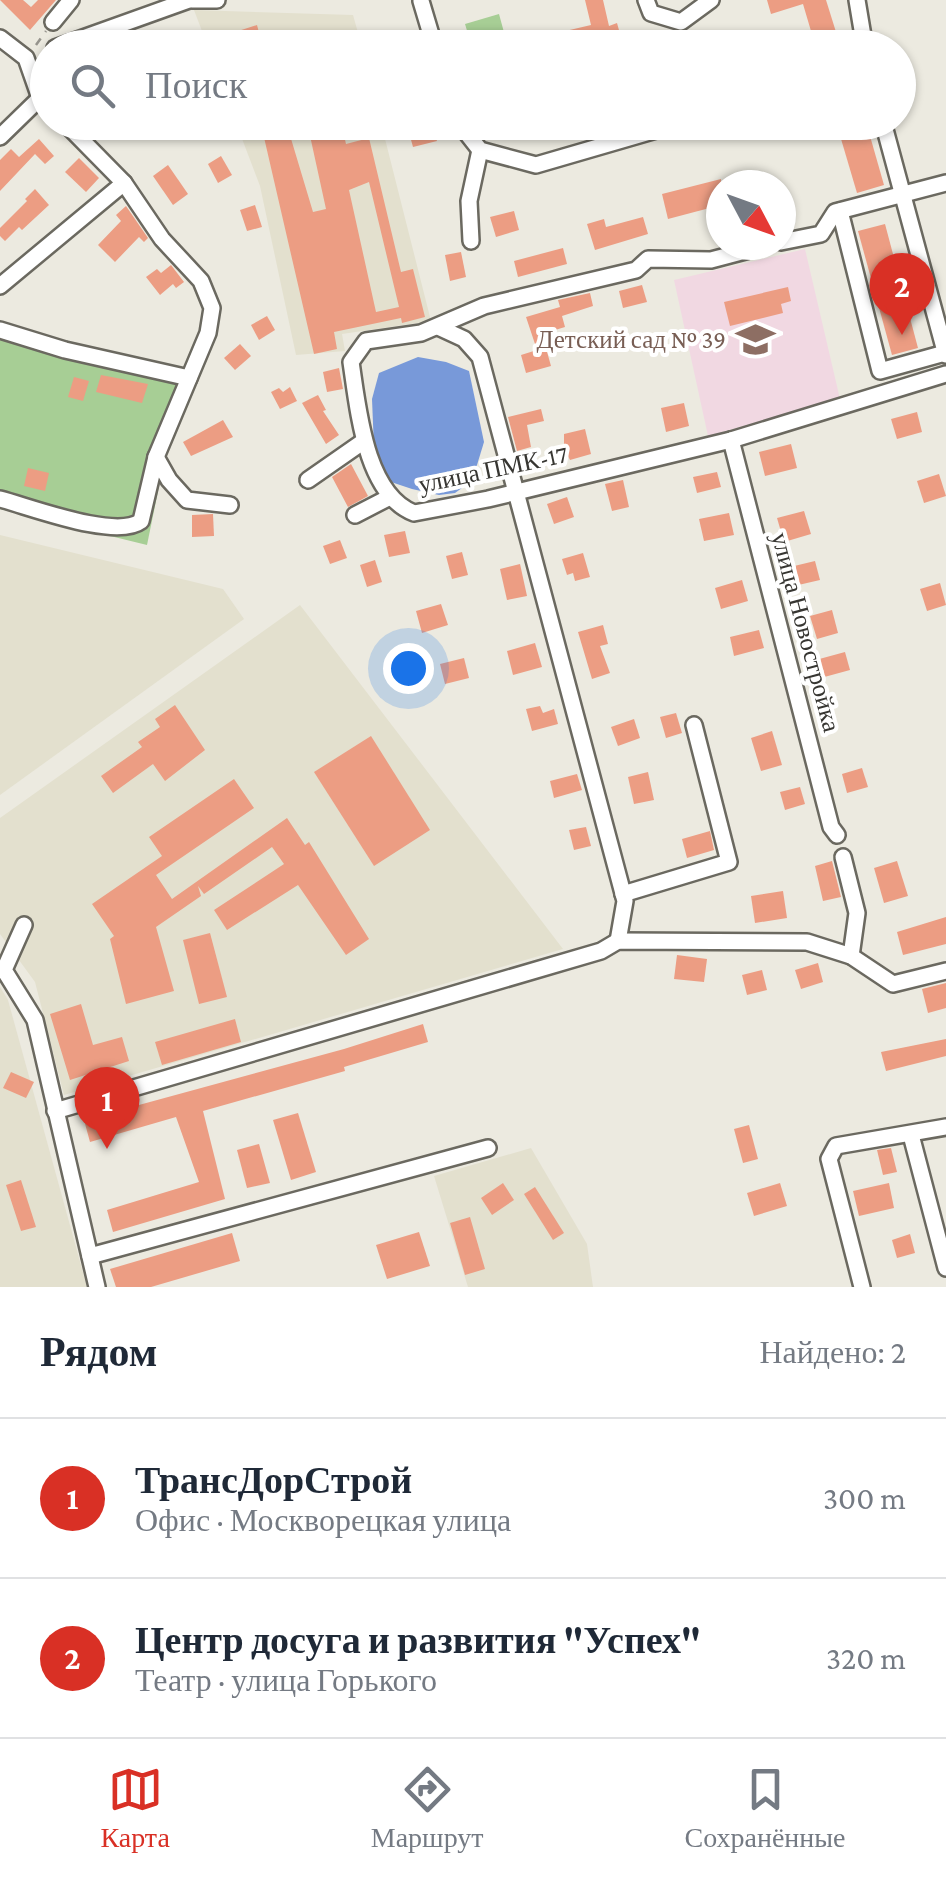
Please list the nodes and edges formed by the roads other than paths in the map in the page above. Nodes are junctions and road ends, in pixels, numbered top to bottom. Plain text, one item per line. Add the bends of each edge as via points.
1 (71, 0) edge
2 (190, 0) edge
3 (217, 0) edge
4 (417, 0) edge
5 (432, 0) edge
6 (646, 0) edge
7 (711, 0) edge
8 (858, 0) edge
9 (53, 22) road end
10 (106, 30) edge
11 (428, 30) edge
12 (862, 30) edge
13 (0, 38) edge
14 (30, 57) edge
15 (26, 58) junction
16 (30, 68) edge
17 (30, 113) edge
18 (0, 137) edge
19 (82, 140) edge
20 (470, 140) edge
21 (621, 140) edge
22 (888, 140) edge
23 (480, 150) junction
24 (124, 182) junction
25 (946, 183) edge
26 (902, 195) junction
27 (840, 211) junction
28 (796, 239) edge
29 (471, 241) dead end
30 (706, 260) edge
31 (0, 286) edge
32 (438, 328) junction
33 (0, 330) edge
34 (946, 354) edge
35 (946, 374) edge
36 (189, 378) junction
37 (731, 440) junction
38 (364, 441) junction
39 (156, 457) junction
40 (308, 480) dead end
41 (514, 490) junction
42 (388, 498) junction
43 (0, 499) edge
44 (230, 505) dead end
45 (355, 515) dead end
46 (694, 726) dead end
47 (837, 834) dead end
48 (843, 856) dead end
49 (623, 894) junction
50 (24, 925) dead end
51 (618, 941) junction
52 (851, 956) junction
53 (946, 971) edge
54 (56, 1111) junction
55 (946, 1127) edge
56 (911, 1135) junction
57 (488, 1148) dead end
58 (90, 1256) junction
59 (946, 1268) edge
60 (97, 1287) edge
61 (862, 1287) edge

1 - 9 street
2 - 3 street
2 - 10 street
4 - 5 street
4 - 11 street
6 - 7 street via 652,13 680,22
8 - 12 street
13 - 15 street
14 - 15 street
15 - 16 street
17 - 18 street
19 - 24 street
20 - 23 street
21 - 23 street via 536,164
22 - 26 street
23 - 29 street via 469,201
24 - 31 street
24 - 36 street via 201,281 212,308
25 - 26 street
26 - 27 street
26 - 34 street
27 - 28 street via 821,234
27 - 34 street via 880,371
30 - 32 street, улица ПМК-17 via 648,260 636,270 484,306
32 - 38 street, улица ПМК-17 via 366,340 350,362
32 - 41 street via 464,339 480,357
33 - 36 street
35 - 37 street, улица ПМК-17
36 - 39 street
37 - 41 street, улица ПМК-17
37 - 47 street, улица Новостройка
38 - 40 street
38 - 42 street, улица ПМК-17
39 - 43 street via 140,521 132,528
39 - 44 street via 187,500
41 - 42 street, улица ПМК-17 via 414,513
41 - 49 street
42 - 45 street
46 - 49 street via 729,862
48 - 52 street via 858,913
49 - 51 street
50 - 54 street via 4,970 35,1020
51 - 52 street via 807,942
51 - 54 street
52 - 53 street via 893,984
54 - 58 street
55 - 56 street
56 - 59 street
56 - 61 street via 836,1146 829,1159
57 - 58 street
58 - 60 street

